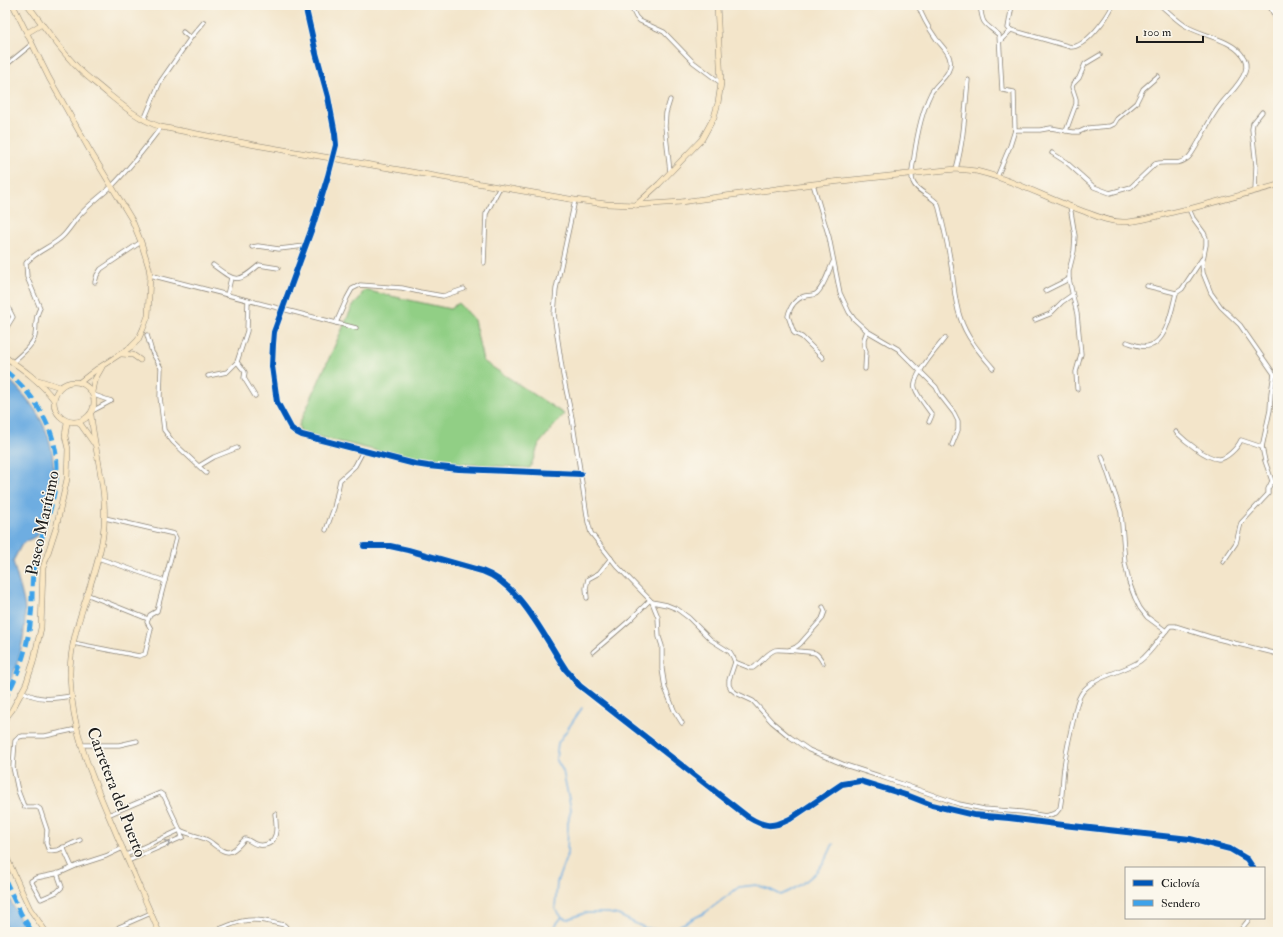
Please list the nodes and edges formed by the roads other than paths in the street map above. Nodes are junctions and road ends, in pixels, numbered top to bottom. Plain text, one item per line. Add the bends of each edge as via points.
1 (14, 5) edge
2 (28, 5) edge
3 (305, 5) edge
4 (630, 5) edge
5 (717, 5) edge
6 (918, 5) edge
7 (980, 5) edge
8 (1012, 5) edge
9 (1113, 5) edge
10 (1160, 5) edge
11 (1269, 5) edge
12 (204, 22) dead end
13 (1278, 22) edge
14 (42, 24) junction
15 (1011, 30) junction
16 (183, 32) dead end
17 (27, 33) junction
18 (190, 38) junction
19 (1000, 41) junction
20 (32, 44) junction
21 (1100, 56) dead end
22 (5, 66) edge
23 (1158, 76) dead end
24 (968, 80) dead end
25 (721, 83) junction
26 (670, 100) dead end
27 (1262, 112) dead end
28 (144, 120) junction
29 (161, 127) junction
30 (1015, 130) junction
31 (1066, 131) junction
32 (1052, 153) dead end
33 (333, 158) junction
34 (956, 169) junction
35 (670, 172) junction
36 (912, 173) junction
37 (997, 177) junction
38 (813, 184) junction
39 (1278, 185) edge
40 (112, 186) junction
41 (500, 187) junction
42 (1255, 191) junction
43 (575, 200) junction
44 (636, 205) junction
45 (1070, 206) junction
46 (1189, 209) junction
47 (141, 242) junction
48 (305, 246) junction
49 (252, 247) dead end
50 (1203, 258) junction
51 (833, 261) junction
52 (484, 263) dead end
53 (213, 265) dead end
54 (278, 268) dead end
55 (150, 275) junction
56 (231, 278) junction
57 (1069, 279) junction
58 (95, 282) dead end
59 (1147, 286) dead end
60 (464, 289) dead end
61 (1045, 291) dead end
62 (1176, 293) junction
63 (227, 295) junction
64 (1072, 295) junction
65 (5, 300) edge
66 (248, 300) junction
67 (283, 309) junction
68 (1035, 320) dead end
69 (336, 323) junction
70 (356, 328) dead end
71 (5, 330) edge
72 (867, 330) junction
73 (147, 335) dead end
74 (944, 338) dead end
75 (1127, 342) dead end
76 (121, 354) junction
77 (5, 357) edge
78 (823, 358) dead end
79 (140, 360) dead end
80 (13, 362) junction
81 (237, 362) junction
82 (103, 366) junction
83 (994, 368) dead end
84 (865, 369) dead end
85 (920, 371) junction
86 (1276, 375) edge
87 (208, 376) dead end
88 (34, 378) junction
89 (80, 382) junction
90 (60, 387) junction
91 (1077, 389) dead end
92 (93, 394) junction
93 (255, 396) dead end
94 (54, 400) junction
95 (94, 410) junction
96 (91, 415) junction
97 (67, 422) junction
98 (79, 422) junction
99 (930, 422) dead end
100 (1176, 432) dead end
101 (952, 445) dead end
102 (95, 446) junction
103 (1262, 447) junction
104 (237, 448) dead end
105 (363, 451) junction
106 (1102, 456) dead end
107 (199, 466) junction
108 (206, 473) dead end
109 (580, 474) junction
110 (1272, 481) junction
111 (1278, 488) edge
112 (104, 518) junction
113 (326, 530) dead end
114 (364, 546) dead end
115 (98, 558) junction
116 (611, 558) junction
117 (1223, 562) dead end
118 (164, 581) junction
119 (86, 594) junction
120 (588, 598) dead end
121 (651, 601) junction
122 (823, 607) dead end
123 (148, 619) junction
124 (1166, 631) junction
125 (73, 643) junction
126 (786, 650) junction
127 (593, 652) dead end
128 (1278, 654) edge
129 (735, 662) junction
130 (823, 663) dead end
131 (22, 691) junction
132 (72, 696) junction
133 (5, 719) edge
134 (682, 723) dead end
135 (77, 729) junction
136 (137, 741) dead end
137 (81, 745) junction
138 (275, 814) dead end
139 (108, 815) junction
140 (180, 830) junction
141 (187, 834) junction
142 (182, 837) junction
143 (80, 840) dead end
144 (64, 847) junction
145 (123, 848) junction
146 (5, 854) edge
147 (126, 855) junction
148 (128, 862) junction
149 (72, 867) junction
150 (1252, 867) edge
151 (57, 873) junction
152 (151, 913) junction
153 (1249, 919) edge
154 (46, 932) edge
155 (115, 932) edge
156 (159, 932) edge
157 (211, 932) edge
158 (287, 932) edge
159 (1239, 932) edge

1 - 17 main road
2 - 14 main road
3 - 33 street via 333,121 336,145
4 - 25 street via 640,21 664,32 693,62
5 - 25 main road
6 - 36 street via 928,27 948,54 951,64 948,73 931,93 922,115
7 - 19 street via 984,22 998,33
8 - 15 street via 1008,24
9 - 15 street via 1108,16 1095,31 1075,47
10 - 32 street via 1184,25 1236,48 1246,64 1241,80 1212,117 1188,158 1178,163 1155,164 1131,186 1110,193 1094,187
11 - 13 street
12 - 18 street
14 - 17 main road
14 - 28 main road via 80,69 118,102
15 - 19 street
16 - 18 street
17 - 20 main road
18 - 28 street via 160,82
19 - 30 street via 1002,90 1014,92
20 - 22 street
20 - 40 main road
21 - 31 street via 1085,64 1079,78 1073,84 1076,104
23 - 31 street via 1143,89 1136,103 1114,124 1079,132
24 - 34 street
25 - 35 main road via 718,103 708,129
26 - 35 street via 665,126
27 - 42 street via 1253,123 1252,129 1256,166
28 - 29 main road
29 - 33 main road
29 - 40 street via 138,158
30 - 31 street via 1051,128
30 - 37 street
33 - 41 main road
33 - 48 street
34 - 36 main road
34 - 37 main road via 979,171
35 - 44 main road
36 - 38 main road
36 - 83 street via 916,186 938,204 960,318 978,351
37 - 45 main road
38 - 44 main road via 681,202
38 - 51 street via 829,237
39 - 42 main road
40 - 47 main road via 132,220
40 - 80 street via 78,217 61,238 26,263 27,277 40,308 36,316 34,339
41 - 43 main road
41 - 52 street via 486,214
42 - 46 main road
43 - 44 main road
43 - 109 street via 556,289 554,314
45 - 46 main road via 1109,220 1124,222
45 - 57 street via 1075,236
46 - 50 street via 1206,238
47 - 55 main road
47 - 58 street via 101,269
48 - 49 street via 279,249
48 - 67 street
50 - 62 street via 1182,289
50 - 86 street via 1203,273 1211,293 1240,325
51 - 72 street via 840,292 849,312
51 - 78 street via 817,292 798,299 788,316 794,333 802,337
53 - 56 street
54 - 56 street via 260,265 246,276 236,280
55 - 63 street
55 - 76 main road via 148,316 135,344
56 - 63 street
57 - 61 street
57 - 64 street
59 - 62 street
60 - 69 street via 443,296 402,288 360,285 352,289 346,298
62 - 75 street via 1169,322 1158,342 1143,347
63 - 66 street
64 - 68 street via 1050,314
64 - 91 street via 1077,314 1081,354 1076,372
65 - 71 street via 13,317
66 - 67 street
66 - 81 street via 247,331
67 - 69 street
67 - 105 street via 274,332 272,366 278,402 288,423 302,435
69 - 70 street
72 - 84 street via 864,339
72 - 85 street via 898,349
73 - 107 street via 152,352 161,368 160,397 164,430
74 - 85 street
76 - 79 main road via 136,356
76 - 82 main road
77 - 80 main road
80 - 88 main road
81 - 87 street via 227,372
81 - 93 street via 245,372 244,378
82 - 89 main road
82 - 92 main road via 96,376
85 - 99 street via 914,386 932,415
85 - 101 street via 936,387 958,421 958,430
86 - 103 street
88 - 90 main road
88 - 94 main road
89 - 90 main road via 69,382
89 - 92 main road
90 - 94 main road
92 - 95 main road
92 - 95 street via 112,401
94 - 97 main road via 56,412
95 - 96 main road
96 - 98 main road
96 - 102 main road, Carretera del Puerto
97 - 98 main road
97 - 131 main road, Paseo Marítimo via 66,486 43,568 41,628 34,663
98 - 102 main road, Carretera del Puerto
100 - 103 street via 1193,447 1217,459 1223,458 1236,448 1241,440
102 - 112 main road, Carretera del Puerto via 104,499
103 - 110 street
104 - 107 street
105 - 109 street via 415,464 459,469
105 - 113 street via 355,466 340,480
106 - 124 street via 1121,512 1125,563 1133,592 1140,608
107 - 108 street
109 - 116 street via 591,533
110 - 111 street
110 - 117 street via 1268,494 1241,523 1236,543
112 - 115 main road, Carretera del Puerto
112 - 118 street via 174,534 176,538
114 - 150 street via 390,546 492,574 511,590 537,622 580,686 756,822 772,826 780,824 842,784 860,781 932,805 974,815 1190,839 1230,849 1247,859
115 - 118 street
115 - 119 main road, Carretera del Puerto
116 - 120 street via 599,573 588,579
116 - 121 street
118 - 123 street via 157,611
119 - 123 street
119 - 125 main road, Carretera del Puerto
121 - 127 street
121 - 129 street via 677,609 711,640 730,652
121 - 134 street via 658,617 665,688
122 - 126 street via 825,611 822,619 800,644
123 - 125 street via 151,629 143,656
124 - 128 street via 1172,626
124 - 129 street via 1149,653 1140,660 1091,685 1080,695 1067,746 1060,808 1056,813 1046,816 959,804 809,750 772,722 753,701 732,689 729,680
125 - 132 main road, Carretera del Puerto via 70,661
126 - 129 street via 776,650 753,668
126 - 130 street via 817,654
131 - 132 street via 40,699
131 - 133 main road, Paseo Marítimo
132 - 135 main road, Carretera del Puerto
135 - 137 main road, Carretera del Puerto
135 - 144 street via 45,736 23,736 15,741 13,768 23,804 25,807 40,809 47,830 46,843 50,851
136 - 137 street via 119,745
137 - 139 main road, Carretera del Puerto
138 - 141 street via 276,833 269,843 264,845 245,839 232,851 227,852 207,840
139 - 140 street via 160,793 164,796
139 - 145 main road, Carretera del Puerto
140 - 141 street
140 - 142 street
140 - 147 street
141 - 142 street
148 -> 142 street
143 - 144 street
144 - 149 street
145 - 147 main road, Carretera del Puerto
145 - 149 street
146 - 154 main road via 30,909
147 - 148 main road, Carretera del Puerto
148 - 152 main road, Carretera del Puerto
149 - 151 street
151 - 151 street via 62,887 40,899 31,881
152 - 155 street via 119,927
152 - 156 main road, Carretera del Puerto
153 - 159 street
157 - 158 street via 248,920 284,924

